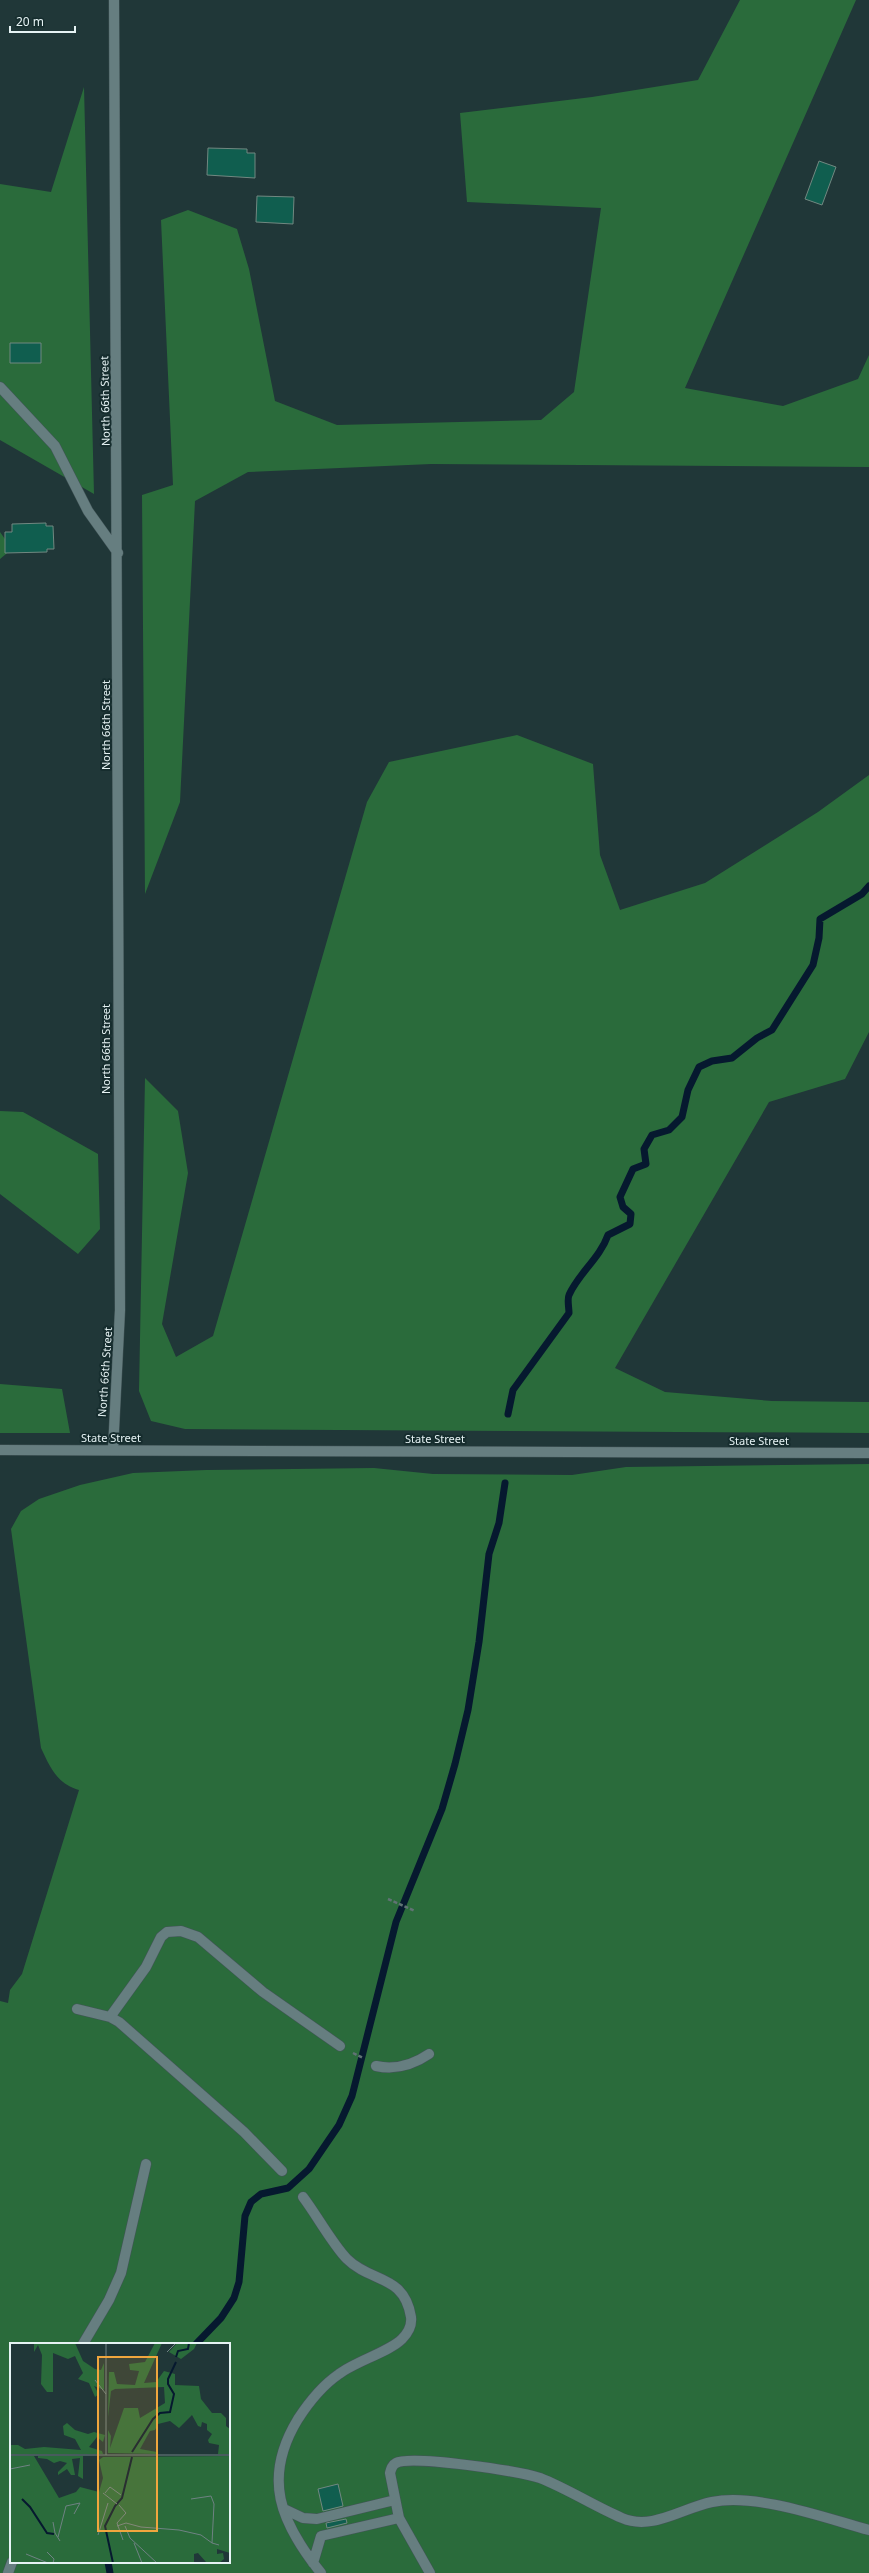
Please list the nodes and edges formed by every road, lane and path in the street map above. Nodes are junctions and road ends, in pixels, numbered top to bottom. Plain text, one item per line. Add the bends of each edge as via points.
1 (114, 0) edge
2 (0, 387) edge
3 (118, 553) junction
4 (0, 1450) edge
5 (113, 1450) junction
6 (869, 1453) edge
7 (388, 1899) dead end
8 (415, 1911) dead end
9 (77, 2009) dead end
10 (110, 2017) junction
11 (340, 2046) joint
12 (430, 2054) dead end
13 (376, 2066) joint
14 (146, 2164) dead end
15 (282, 2171) dead end
16 (303, 2197) dead end
17 (83, 2343) edge
18 (395, 2500) junction
19 (284, 2509) junction
20 (399, 2518) junction
21 (869, 2530) edge
22 (12, 2563) edge
23 (313, 2563) junction
24 (8, 2573) edge
25 (321, 2573) edge
26 (430, 2573) edge

1 - 3 street, North 66th Street
2 - 3 street via 55,446 88,511
3 - 5 street, North 66th Street via 120,1310
4 - 5 street, State Street
5 - 6 street, State Street
7 - 8 path
9 - 10 street
10 - 11 street via 146,1967 161,1937 167,1932 180,1931 198,1937 263,1992
10 - 15 street via 119,2022 244,2132
11 - 13 path
12 - 13 street via 420,2061 401,2067
14 - 17 street via 121,2274 109,2300
16 - 19 street via 347,2258 397,2286 408,2307 411,2323 401,2340 338,2374 303,2411 285,2443 279,2464
18 - 19 street via 317,2519 303,2518
18 - 20 street
18 - 21 street via 391,2484 392,2466 396,2463 414,2461 522,2472 541,2478 632,2521 652,2521 713,2502 741,2501 785,2507
19 - 23 street via 296,2540
20 - 23 street via 321,2536
20 - 26 street
22 - 24 street
23 - 25 street

